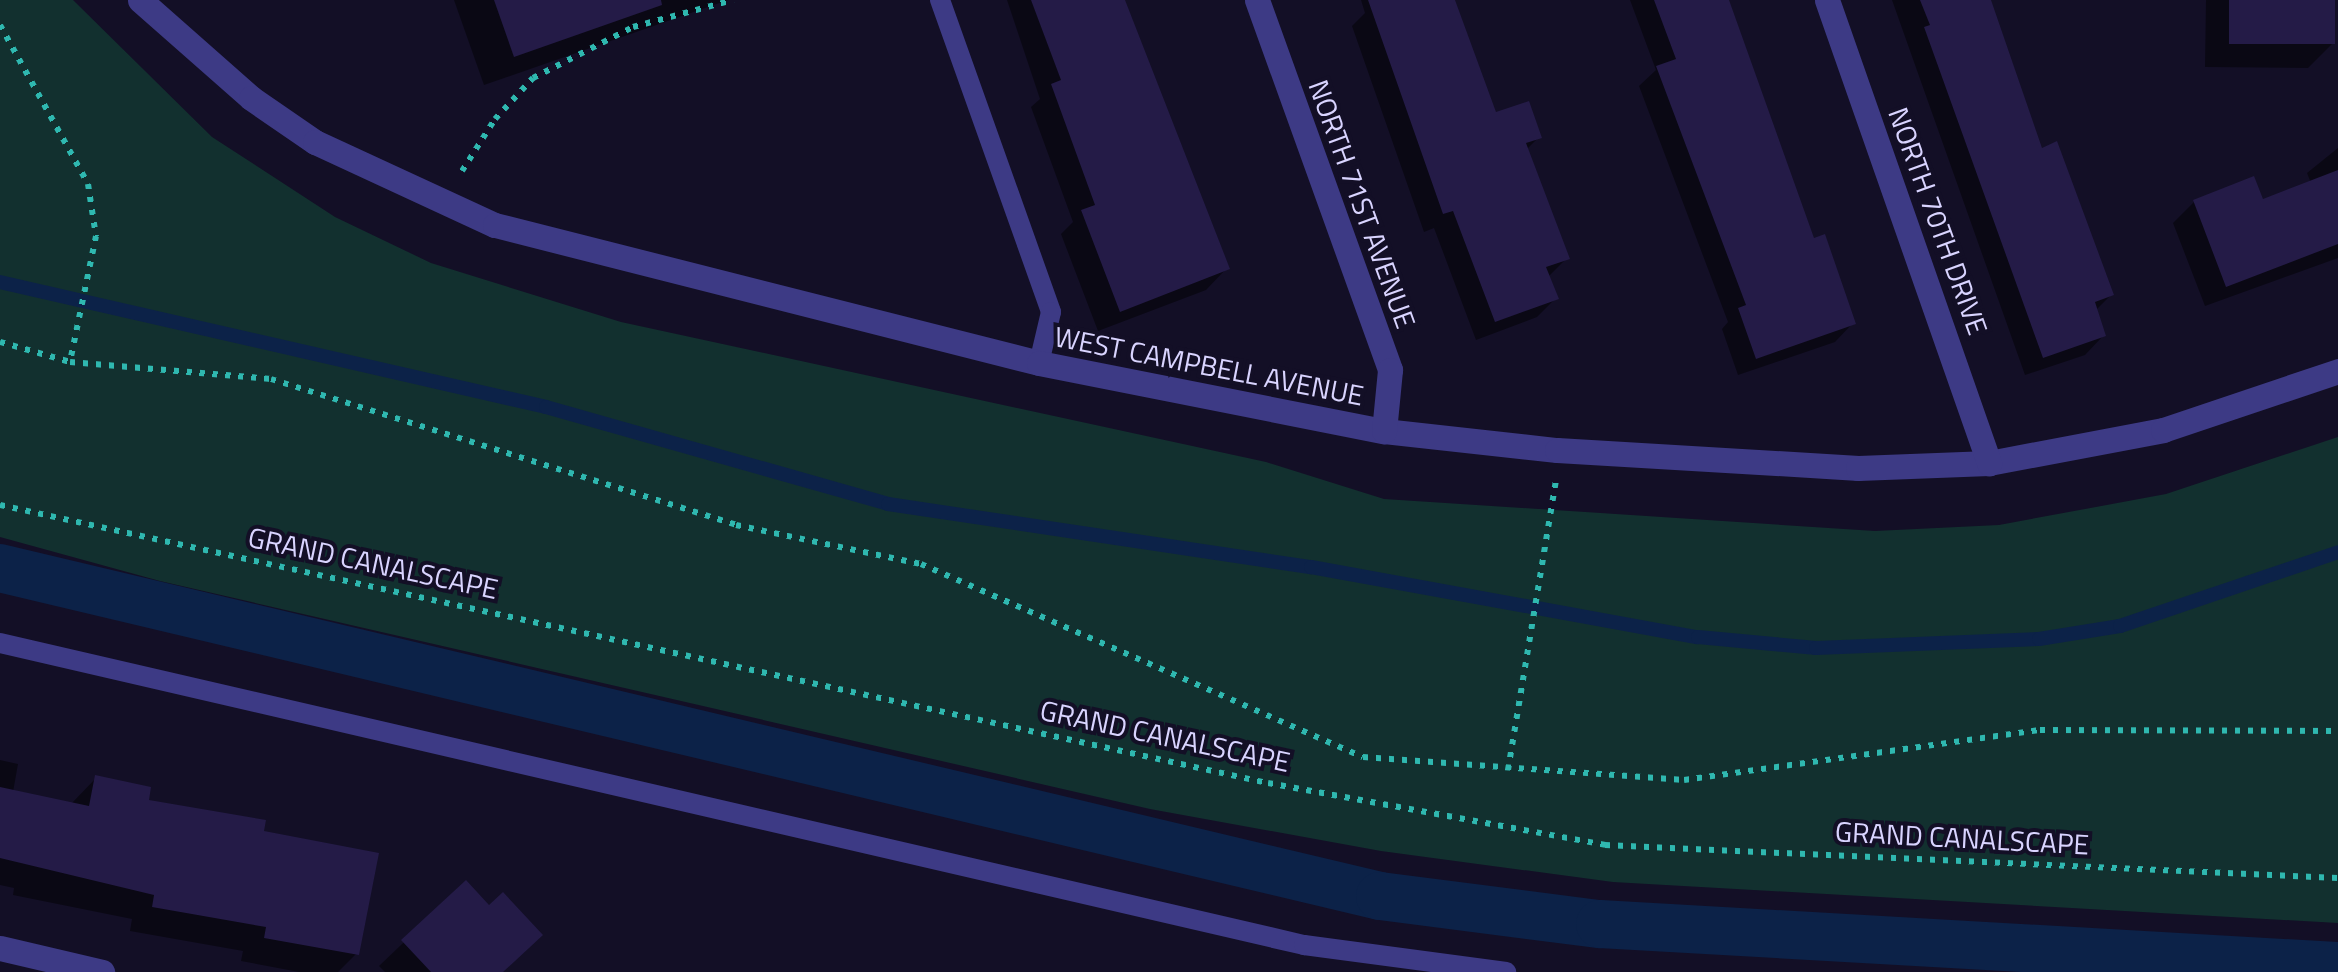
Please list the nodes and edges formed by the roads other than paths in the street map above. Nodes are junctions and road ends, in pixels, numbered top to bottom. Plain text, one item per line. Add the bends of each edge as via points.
1 (140, 0) edge
2 (940, 0) edge
3 (1257, 0) edge
4 (1827, 0) edge
5 (1039, 363) junction
6 (2338, 371) edge
7 (1384, 431) junction
8 (1989, 463) junction
9 (0, 642) edge
10 (0, 948) edge
11 (102, 972) edge
12 (1506, 972) edge

1 - 5 street, WEST CAMPBELL AVENUE via 251,98 315,142 442,206
2 - 5 lane via 1051,312
3 - 7 street, NORTH 71ST AVENUE via 1390,370
4 - 8 street, NORTH 70TH DRIVE
5 - 7 street, WEST CAMPBELL AVENUE
6 - 8 street, WEST CAMPBELL AVENUE via 2163,430
7 - 8 street, WEST CAMPBELL AVENUE via 1557,450 1858,468
9 - 12 lane via 1304,944
10 - 11 street

